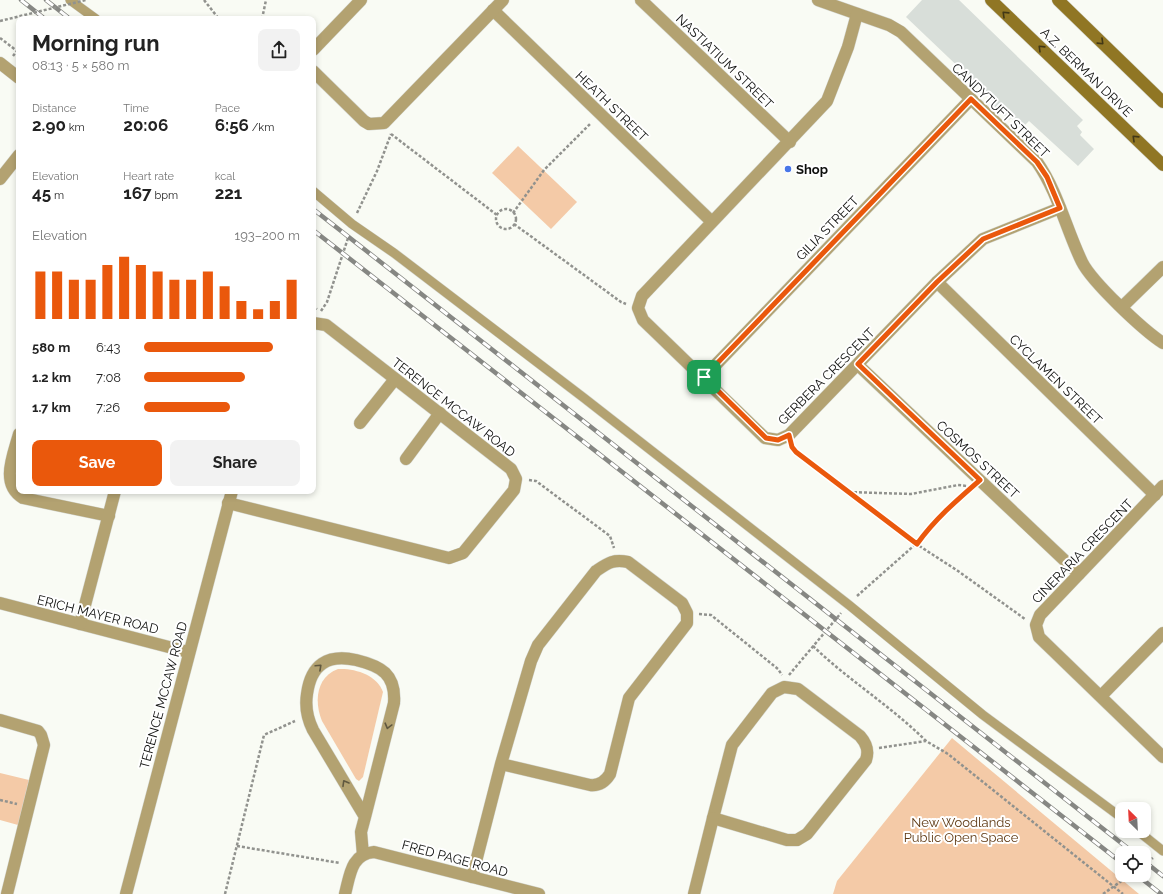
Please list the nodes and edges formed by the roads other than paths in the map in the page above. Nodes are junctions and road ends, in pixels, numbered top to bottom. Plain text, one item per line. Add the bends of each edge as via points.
1 (70, 0) edge
2 (361, 0) edge
3 (503, 0) edge
4 (641, 0) edge
5 (818, 0) edge
6 (991, 0) edge
7 (1058, 0) edge
8 (493, 10) junction
9 (857, 14) junction
10 (92, 16) edge
11 (316, 47) edge
12 (0, 63) edge
13 (316, 74) edge
14 (16, 76) edge
15 (971, 99) junction
16 (1163, 102) edge
17 (790, 142) junction
18 (16, 159) edge
19 (1163, 165) edge
20 (0, 179) edge
21 (316, 194) edge
22 (1060, 208) junction
23 (712, 221) junction
24 (1163, 267) edge
25 (937, 282) junction
26 (1122, 307) junction
27 (316, 323) edge
28 (1163, 343) edge
29 (858, 364) junction
30 (704, 377) junction
31 (395, 378) junction
32 (440, 414) junction
33 (360, 423) dead end
34 (16, 445) edge
35 (406, 459) dead end
36 (1163, 486) edge
37 (16, 493) edge
38 (17, 494) edge
39 (114, 494) edge
40 (231, 494) edge
41 (1154, 495) junction
42 (228, 503) junction
43 (109, 516) junction
44 (1079, 574) junction
45 (0, 603) edge
46 (80, 624) junction
47 (1163, 633) edge
48 (188, 652) junction
49 (1101, 696) junction
50 (0, 720) edge
51 (1163, 757) edge
52 (501, 764) junction
53 (1115, 813) edge
54 (365, 817) junction
55 (713, 818) junction
56 (1147, 838) edge
57 (1163, 851) edge
58 (363, 855) junction
59 (472, 877) junction
60 (7, 894) edge
61 (126, 894) edge
62 (345, 894) edge
63 (539, 894) edge
64 (694, 894) edge

1 - 10 lane
2 - 11 street
3 - 8 street
4 - 17 street, NASTIATIUM STREET
5 - 9 street, CANDYTUFT STREET
19 -> 6 main road, A.Z. BERMAN DRIVE
7 -> 16 main road
8 - 13 street via 384,122 370,124 364,121
8 - 23 street, HEATH STREET
9 - 15 street, CANDYTUFT STREET via 901,32
9 - 17 street, GERBERA CRESCENT via 848,47 827,101
12 - 14 street
15 - 22 street, CANDYTUFT STREET via 1037,162 1047,177
15 - 30 street, GILIA STREET
17 - 23 street, GERBERA CRESCENT
18 - 20 street
21 - 53 lane via 352,224 584,398 849,605 983,715
22 - 25 street, GERBERA CRESCENT via 983,239
22 - 26 street, CANDYTUFT STREET via 1088,272
23 - 30 street, GERBERA CRESCENT via 642,296 638,308 643,320
24 - 26 street
25 - 29 street, GERBERA CRESCENT
25 - 41 street, CYCLAMEN STREET
26 - 28 street, CANDYTUFT STREET
27 - 31 street, TERENCE MCCAW ROAD via 326,324
29 - 30 street, GERBERA CRESCENT via 789,435 778,440 766,438
29 - 44 street, COSMOS STREET
31 - 32 street, TERENCE MCCAW ROAD
31 - 33 street
32 - 35 street
32 - 42 street, TERENCE MCCAW ROAD via 511,469 516,479 514,490 458,556 449,558
34 - 37 street via 9,472 10,484
36 - 41 street, CINERARIA CRESCENT
38 - 43 street via 23,498
39 - 43 street
40 - 42 street, TERENCE MCCAW ROAD
41 - 44 street, CINERARIA CRESCENT
42 - 48 street, TERENCE MCCAW ROAD
43 - 46 street
44 - 49 street, CINERARIA CRESCENT via 1040,615 1036,625 1039,637
45 - 46 street, ERICH MAYER ROAD
46 - 48 street, ERICH MAYER ROAD
47 - 49 street
48 - 61 street, TERENCE MCCAW ROAD
49 - 51 street, CINERARIA CRESCENT
50 - 60 street via 38,731 44,745
52 - 52 street via 533,653 596,572 608,563 618,560 628,562 682,603 687,613 687,623 629,698 610,774 605,781 598,785 590,785
52 - 59 street
54 -> 54 street via 307,716 306,698 310,678 318,667 330,659 343,657 373,664 386,672 394,686 394,703
54 - 58 street via 361,832
55 - 55 street via 732,745 772,694 778,690 784,687 798,689 864,740 868,750 866,760 807,834 797,840 787,840
55 - 64 street
56 - 57 lane
58 - 59 street, FRED PAGE ROAD via 379,853
58 - 62 street via 352,865
59 - 63 street, FRED PAGE ROAD

